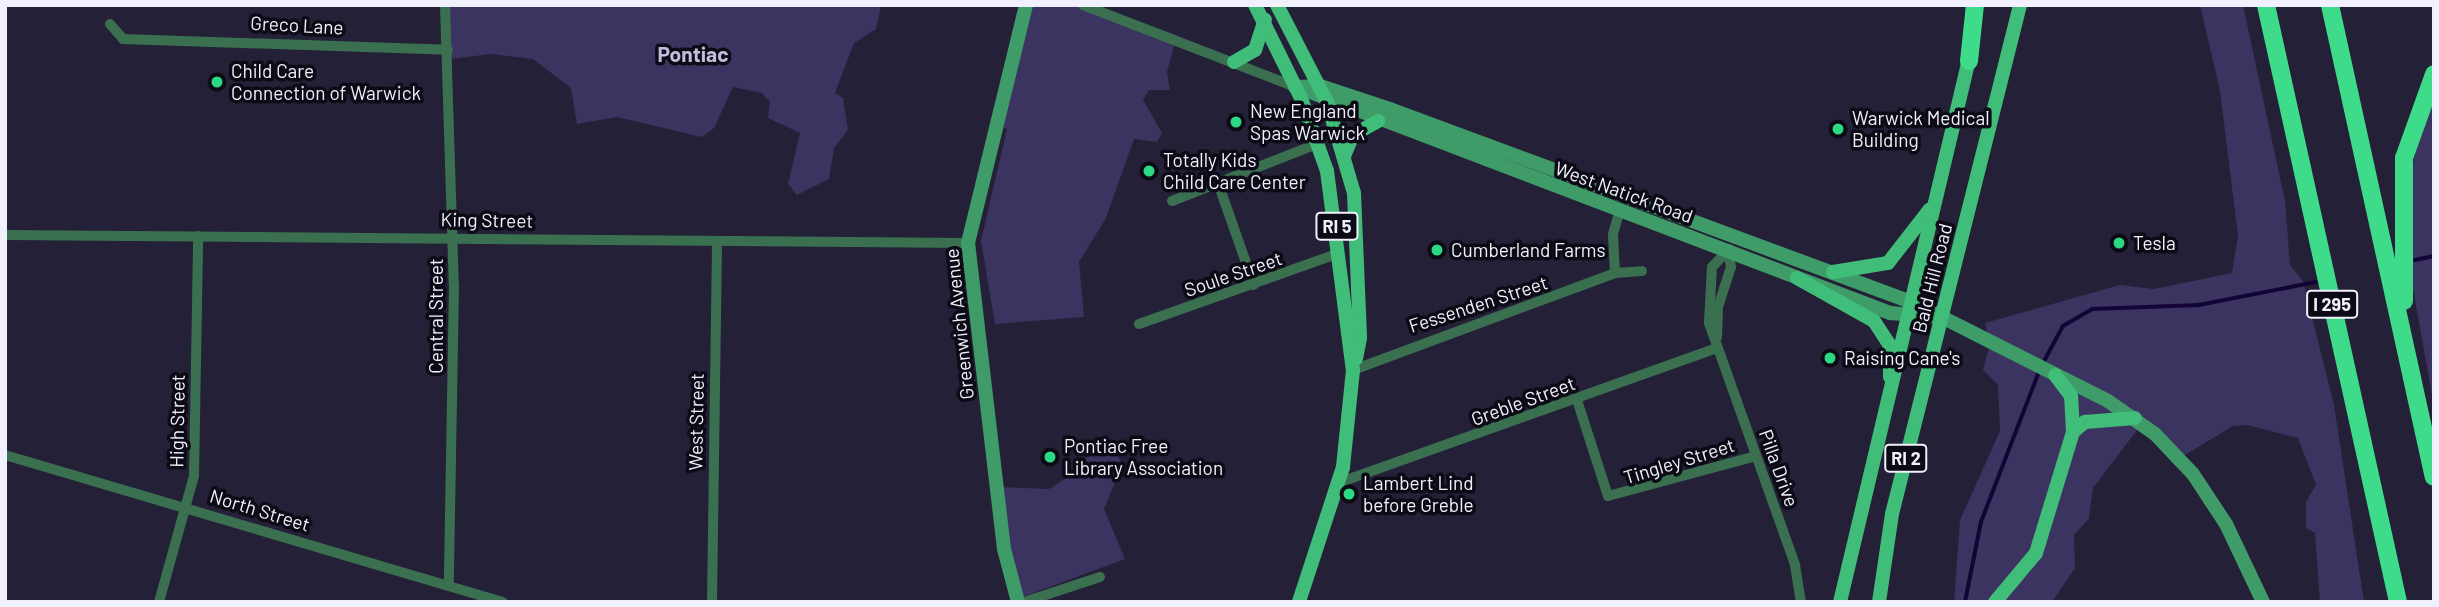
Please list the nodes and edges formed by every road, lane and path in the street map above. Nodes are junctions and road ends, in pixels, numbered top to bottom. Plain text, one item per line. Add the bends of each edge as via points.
1 (445, 5) edge
2 (1026, 5) edge
3 (1083, 5) edge
4 (1255, 5) edge
5 (1276, 5) edge
6 (1975, 5) edge
7 (1982, 5) edge
8 (2020, 5) edge
9 (2266, 5) edge
10 (2330, 5) edge
11 (1265, 20) junction
12 (110, 24) dead end
13 (448, 50) junction
14 (1234, 61) junction
15 (1969, 61) junction
16 (2434, 74) edge
17 (1320, 86) junction
18 (1295, 87) junction
19 (1327, 103) junction
20 (1378, 121) junction
21 (1317, 144) junction
22 (1343, 158) junction
23 (1218, 183) junction
24 (1940, 189) junction
25 (1171, 201) dead end
26 (1620, 210) junction
27 (5, 234) edge
28 (198, 236) junction
29 (1734, 236) junction
30 (453, 237) junction
31 (717, 242) junction
32 (968, 243) junction
33 (1728, 251) junction
34 (1337, 254) dead end
35 (1642, 271) dead end
36 (1833, 272) junction
37 (1615, 273) junction
38 (1797, 278) junction
39 (1254, 285) junction
40 (1914, 303) junction
41 (1943, 316) junction
42 (1911, 318) junction
43 (1139, 324) dead end
44 (1718, 348) junction
45 (2409, 361) junction
46 (1353, 370) junction
47 (2051, 373) junction
48 (1577, 400) junction
49 (2135, 418) junction
50 (2073, 432) junction
51 (1881, 444) junction
52 (5, 455) edge
53 (1756, 456) junction
54 (2434, 477) edge
55 (1338, 483) junction
56 (190, 506) junction
57 (1856, 545) junction
58 (1100, 577) dead end
59 (449, 585) junction
60 (159, 602) edge
61 (503, 602) edge
62 (712, 602) edge
63 (1018, 602) edge
64 (1024, 602) edge
65 (1298, 602) edge
66 (1801, 602) edge
67 (1840, 602) edge
68 (1849, 602) edge
69 (1879, 602) edge
70 (1995, 602) edge
71 (2263, 602) edge
72 (2398, 602) edge

1 - 13 street, Central Street
2 - 32 main road, Greenwich Avenue
3 - 14 street, West Natick Road
4 - 11 main road, RI 5
5 - 17 main road, RI 5
6 - 15 highway
7 - 15 main road, Bald Hill Road / RI 2
8 - 41 main road, Bald Hill Road / RI 2
9 - 72 highway, I 295
10 - 45 highway
11 - 14 main road via 1255,50
11 - 18 main road, RI 5
12 - 13 street, Greco Lane via 123,39
13 - 30 street, Central Street
14 - 18 street, West Natick Road
15 - 24 main road, Bald Hill Road / RI 2
16 - 45 highway via 2404,158 2400,213
17 - 18 main road, West Natick Road
17 - 19 main road, RI 5
17 - 29 main road, West Natick Road
18 - 19 main road, West Natick Road
18 - 21 main road, RI 5
19 - 20 main road, West Natick Road
19 - 22 main road, RI 5
20 - 22 main road via 1353,135
20 - 26 main road, West Natick Road
21 - 23 street
21 - 46 main road, RI 5 via 1342,253
22 - 46 main road, RI 5 via 1354,193 1360,291
23 - 25 street
23 - 39 street
24 - 36 main road via 1923,222 1888,263
24 - 40 main road, Bald Hill Road / RI 2
26 - 33 main road, West Natick Road
26 - 37 street via 1613,234
27 - 28 street, King Street
28 - 30 street, King Street
28 - 56 street, High Street
29 - 33 street, Pilla Drive
29 - 36 main road, West Natick Road
30 - 31 street, King Street
30 - 59 street, Central Street
31 - 32 street, King Street
31 - 62 street, West Street
32 - 63 main road, Greenwich Avenue via 1004,549
33 - 38 main road, West Natick Road
33 - 44 street, Pilla Drive
33 - 44 street, Pilla Drive via 1712,267 1706,300
34 - 39 street, Soule Street
35 - 37 street, Fessenden Street
36 - 40 main road, West Natick Road
37 - 46 street, Fessenden Street
38 - 42 main road, West Natick Road
38 - 51 main road via 1863,313 1885,337 1891,359
39 - 43 street, Soule Street
40 - 41 main road, West Natick Road
40 - 42 main road, Bald Hill Road / RI 2
41 - 42 main road, West Natick Road
41 - 47 main road, West Natick Road
41 - 69 main road, Bald Hill Road / RI 2 via 1892,514
42 - 51 main road, Bald Hill Road / RI 2
44 - 48 street, Greble Street
44 - 53 street, Pilla Drive
45 - 54 highway
46 - 55 main road, RI 5
47 - 49 main road, West Natick Road
47 - 50 main road via 2071,396
48 - 53 street, Tingley Street via 1591,460 1612,498
48 - 55 street, Greble Street
49 - 50 main road via 2085,422
49 - 71 main road, West Natick Road via 2201,485
50 - 70 main road via 2036,553
51 - 57 main road, Bald Hill Road / RI 2
52 - 56 street, North Street
53 - 66 street, Pilla Drive
55 - 65 main road, RI 5
56 - 59 street, North Street
56 - 60 street, High Street
57 - 67 main road, Bald Hill Road / RI 2
57 - 68 main road
58 - 64 street
59 - 61 street, North Street

